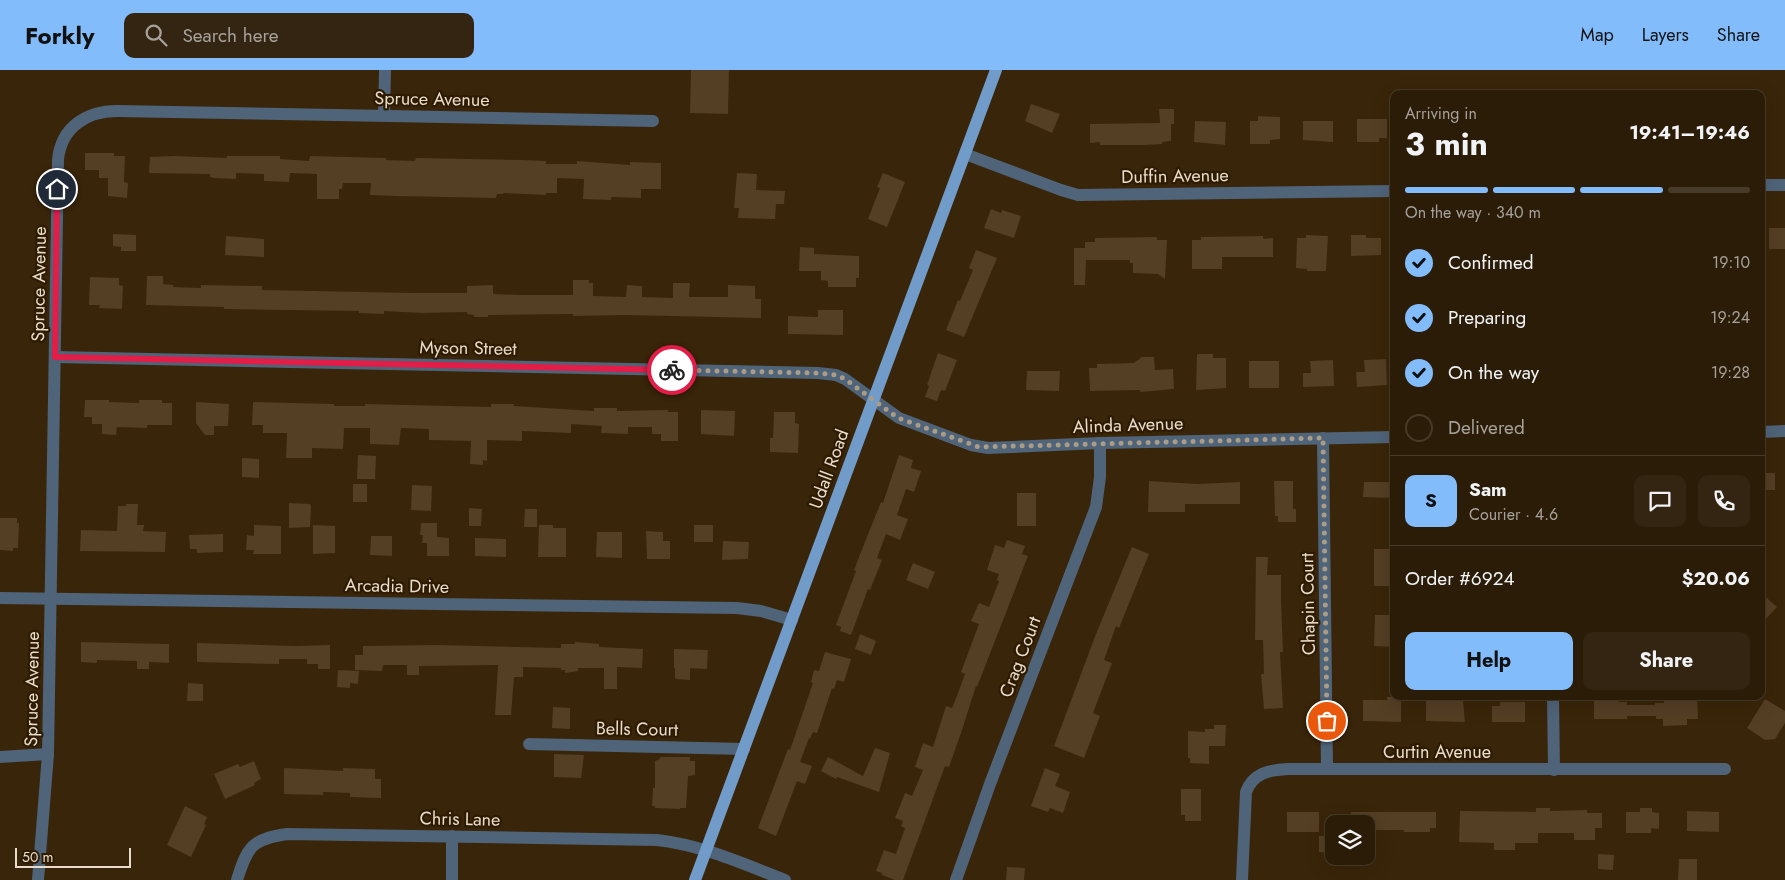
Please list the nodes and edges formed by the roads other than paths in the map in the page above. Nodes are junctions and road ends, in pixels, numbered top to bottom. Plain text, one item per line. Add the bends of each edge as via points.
1 (385, 70) edge
2 (996, 70) edge
3 (384, 115) junction
4 (653, 121) dead end
5 (965, 154) junction
6 (1785, 185) edge
7 (1765, 186) edge
8 (1390, 190) edge
9 (55, 357) junction
10 (874, 399) junction
11 (1765, 432) edge
12 (1785, 432) edge
13 (1390, 437) edge
14 (1323, 438) junction
15 (1100, 443) junction
16 (0, 598) edge
17 (50, 599) junction
18 (792, 620) junction
19 (1553, 700) edge
20 (529, 744) dead end
21 (744, 749) junction
22 (48, 754) junction
23 (0, 757) edge
24 (1327, 769) junction
25 (1725, 769) dead end
26 (1554, 770) junction
27 (452, 836) junction
28 (706, 851) junction
29 (38, 880) edge
30 (237, 880) edge
31 (452, 880) edge
32 (694, 880) edge
33 (785, 880) edge
34 (956, 880) edge
35 (1242, 880) edge

1 - 3 street
2 - 5 main road, Udall Road
3 - 4 street, Spruce Avenue
3 - 9 street, Spruce Avenue via 109,111 77,123 65,136 58,151
5 - 8 street, Duffin Avenue via 1078,195
5 - 10 main road, Udall Road
6 - 7 street
9 - 10 street, Myson Street via 818,373 845,379
9 - 17 street, Spruce Avenue
10 - 15 street, Alinda Avenue via 898,418 979,447
10 - 18 main road, Udall Road
11 - 12 street
13 - 14 street, Alinda Avenue
14 - 15 street, Alinda Avenue
14 - 24 street, Chapin Court
15 - 34 street, Crag Court via 1096,507
16 - 17 street, Arcadia Drive
17 - 18 street, Arcadia Drive via 737,608
17 - 22 street, Spruce Avenue
18 - 21 main road, Udall Road
19 - 26 street
20 - 21 street, Bells Court
21 - 28 main road, Udall Road
22 - 23 street
22 - 29 street, Spruce Avenue
24 - 26 street, Curtin Avenue
24 - 35 street, Curtin Avenue via 1270,771 1248,787
25 - 26 street, Curtin Avenue
27 - 28 street, Chris Lane via 658,840
27 - 30 street, Chris Lane via 287,834 266,837 250,848
27 - 31 street
28 - 32 main road, Udall Road
28 - 33 street

